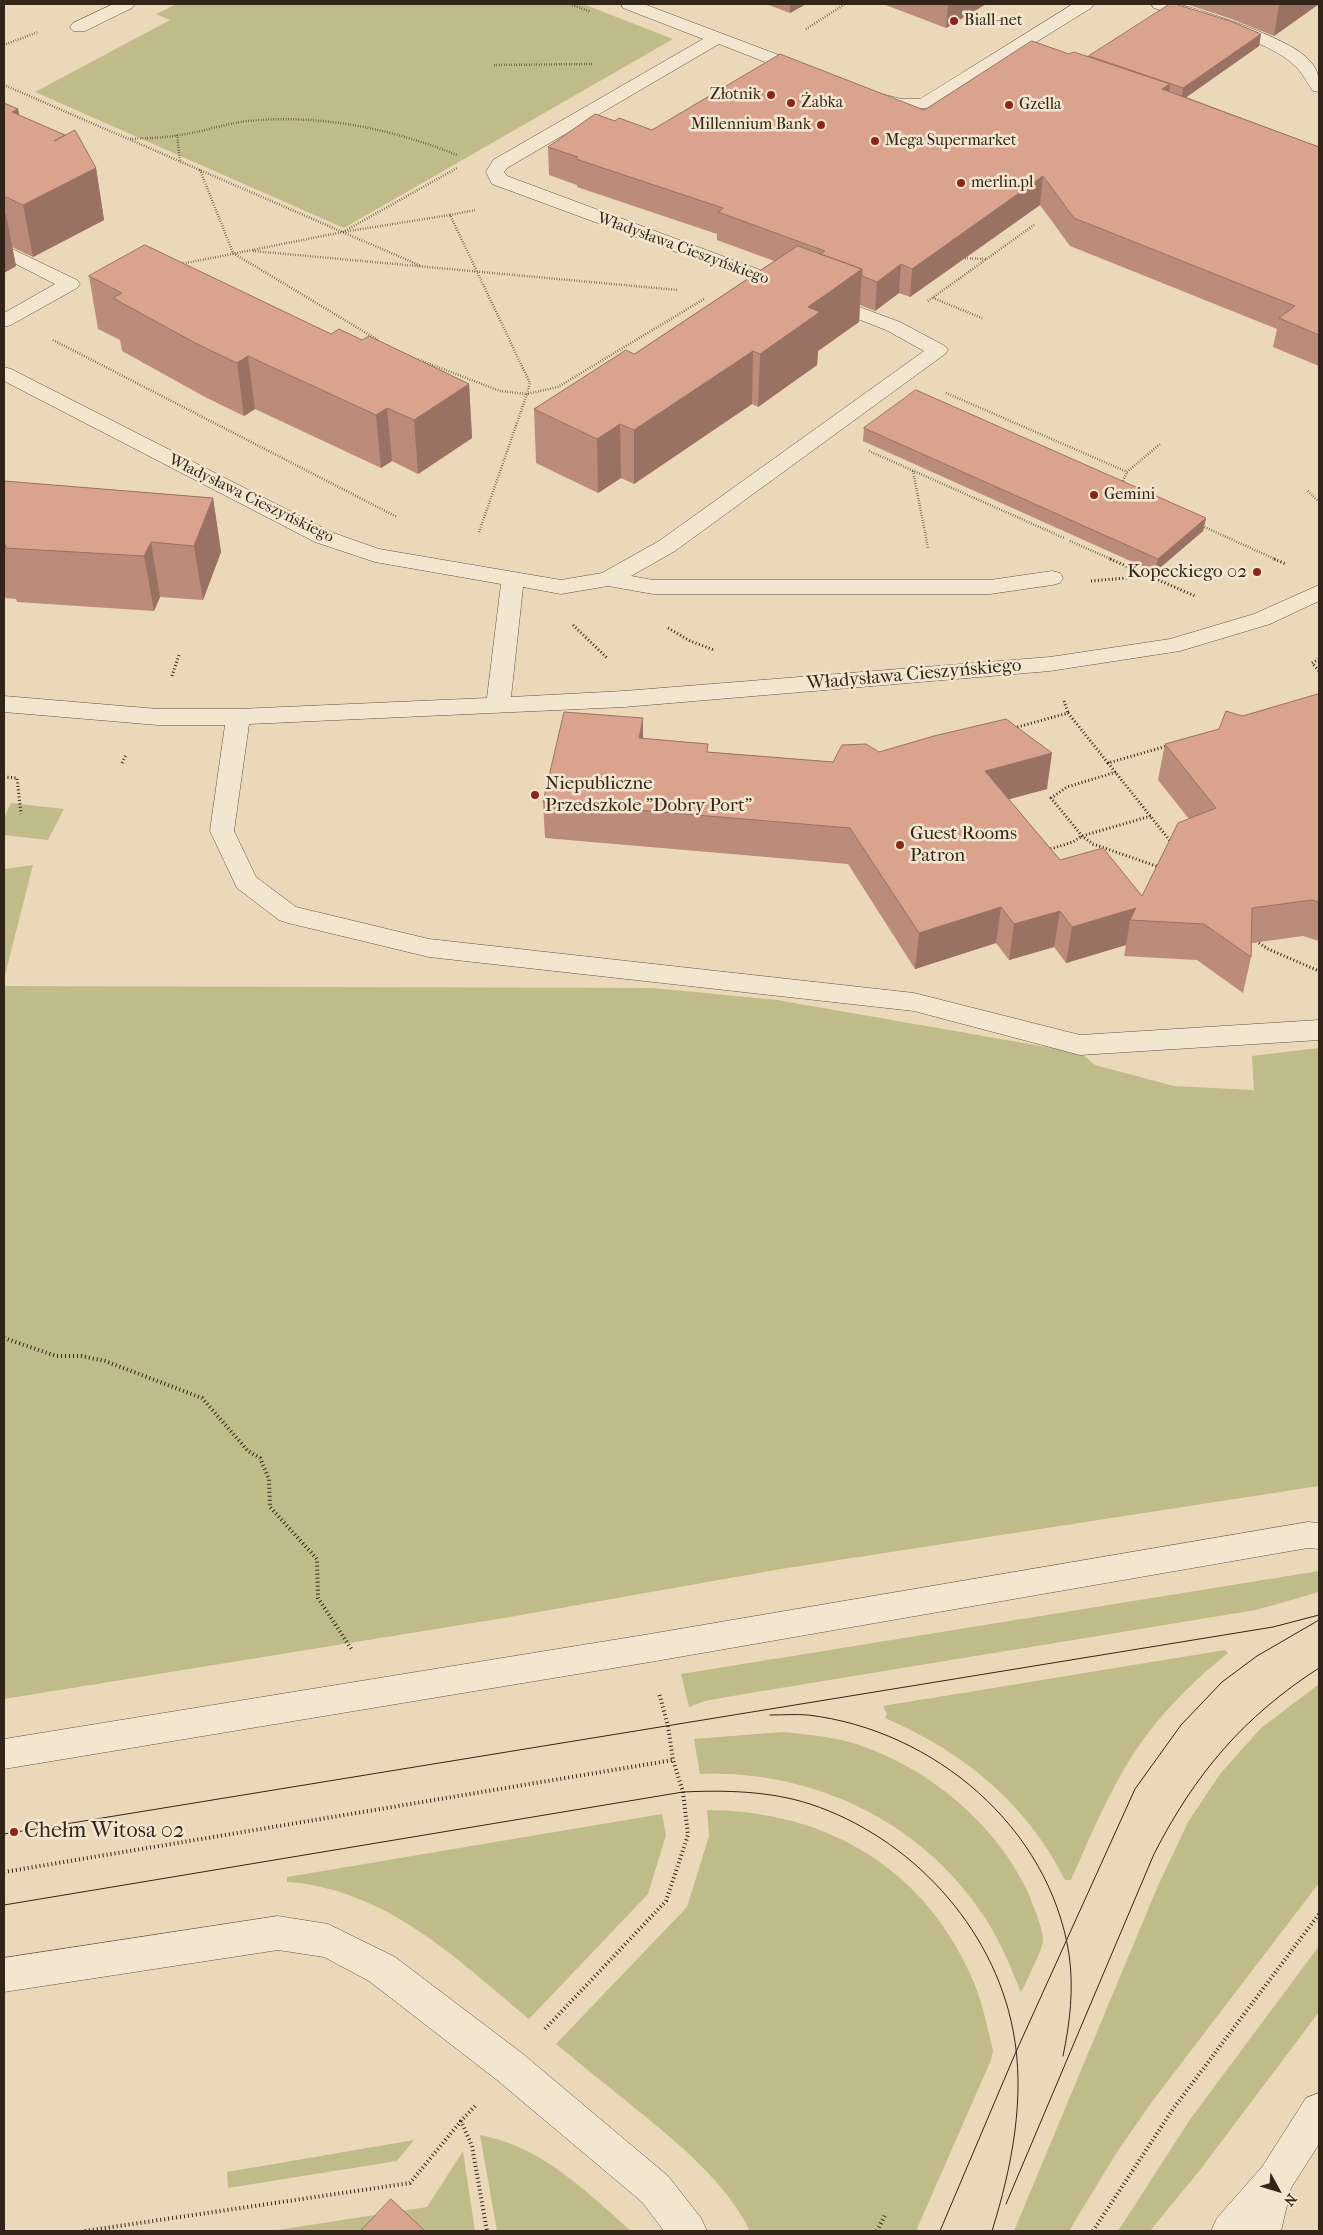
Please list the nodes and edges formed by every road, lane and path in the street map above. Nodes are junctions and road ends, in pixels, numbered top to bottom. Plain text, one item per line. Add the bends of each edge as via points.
1 (126, 4) edge
2 (629, 4) edge
3 (845, 4) edge
4 (1084, 4) edge
5 (1160, 4) edge
6 (649, 8) edge
7 (812, 26) dead end
8 (79, 27) dead end
9 (41, 31) dead end
10 (717, 38) junction
11 (4, 45) edge
12 (1010, 50) junction
13 (1029, 56) edge
14 (598, 63) dead end
15 (494, 65) dead end
16 (820, 77) edge
17 (4, 85) edge
18 (1319, 87) edge
19 (855, 90) edge
20 (177, 135) junction
21 (129, 139) junction
22 (460, 157) dead end
23 (180, 161) junction
24 (461, 166) dead end
25 (200, 170) junction
26 (483, 208) dead end
27 (450, 215) junction
28 (1034, 225) dead end
29 (343, 232) junction
30 (248, 250) junction
31 (4, 251) edge
32 (233, 253) junction
33 (952, 258) edge
34 (987, 259) junction
35 (177, 264) edge
36 (423, 267) junction
37 (476, 271) junction
38 (683, 291) dead end
39 (705, 298) dead end
40 (933, 298) junction
41 (926, 302) dead end
42 (982, 318) dead end
43 (7, 319) edge
44 (380, 342) edge
45 (414, 358) edge
46 (4, 373) edge
47 (903, 375) junction
48 (527, 394) junction
49 (1160, 444) dead end
50 (861, 447) dead end
51 (913, 470) junction
52 (1127, 472) junction
53 (1118, 489) edge
54 (1308, 491) dead end
55 (1319, 502) edge
56 (403, 520) dead end
57 (1195, 523) edge
58 (476, 541) dead end
59 (1288, 565) dead end
60 (1150, 576) junction
61 (1052, 578) joint
62 (608, 579) junction
63 (513, 580) junction
64 (936, 587) junction
65 (1319, 592) edge
66 (1196, 596) dead end
67 (1319, 659) edge
68 (1319, 671) edge
69 (4, 704) edge
70 (498, 705) junction
71 (238, 717) junction
72 (1012, 728) edge
73 (1175, 744) edge
74 (1108, 763) junction
75 (1116, 772) junction
76 (4, 777) edge
77 (21, 814) dead end
78 (1151, 816) junction
79 (1082, 836) junction
80 (1174, 846) edge
81 (1038, 853) edge
82 (1166, 870) edge
83 (1253, 939) edge
84 (1319, 971) edge
85 (1319, 1030) edge
86 (4, 1338) edge
87 (1319, 1536) edge
88 (650, 1648) junction
89 (354, 1652) dead end
90 (4, 1754) edge
91 (673, 1760) junction
92 (4, 1872) edge
93 (1319, 1914) edge
94 (4, 1975) edge
95 (510, 2067) junction
96 (1319, 2111) edge
97 (461, 2121) junction
98 (1275, 2180) junction
99 (885, 2214) dead end
100 (85, 2231) edge
101 (487, 2231) edge
102 (688, 2231) edge
103 (877, 2231) edge
104 (1092, 2231) edge
105 (1230, 2231) edge
106 (1262, 2231) edge

1 - 8 street
2 - 6 street
3 - 7 path
4 - 12 street
5 - 18 street via 1287,50 1303,63
6 - 10 street
9 - 11 path
10 - 16 street
10 - 47 street, Władysława Cieszyńskiego via 500,164 495,172 499,180 870,317 938,350
12 - 13 street
12 - 19 street via 924,104 881,100
14 - 15 path
17 - 21 path
20 - 21 path
20 - 22 path via 249,121 305,119 361,124 420,140
20 - 23 path
21 - 23 path
23 - 25 path
24 - 29 path
25 - 29 path
25 - 32 path
26 - 27 path
27 - 29 path
27 - 37 path
28 - 34 path
29 - 30 path
29 - 36 path
30 - 32 path
30 - 36 path
31 - 43 street via 70,284
32 - 35 path
32 - 44 path
33 - 34 path
34 - 40 path
36 - 37 path
37 - 38 path
37 - 48 path via 530,383
39 - 48 path via 558,388
40 - 41 path
40 - 42 path
43 - 56 path
45 - 48 path via 500,391
46 - 63 street, Władysława Cieszyńskiego via 323,538 375,554
47 - 52 path
47 - 62 street, Władysława Cieszyńskiego via 667,546
48 - 58 path
49 - 52 path
50 - 51 path
51 - 60 path
51 - 64 path
52 - 53 path
54 - 55 path
57 - 59 path
60 - 61 path via 1102,581
60 - 66 path
61 - 64 street, Władysława Cieszyńskiego via 990,588
62 - 63 street, Władysława Cieszyńskiego via 561,587
62 - 64 street, Władysława Cieszyńskiego via 653,587
63 - 70 street
65 - 70 street, Władysława Cieszyńskiego via 1262,619 1172,646 1050,664 624,699
67 - 68 path via 1312,662
69 - 71 street, Władysława Cieszyńskiego via 158,717
70 - 71 street, Władysława Cieszyńskiego
71 - 85 street via 222,831 246,882 288,914 429,948 914,1002 1080,1045
72 - 74 path via 1068,712
73 - 74 path
74 - 75 path
75 - 78 path
75 - 79 path via 1067,787 1051,798
76 - 77 path via 17,778
78 - 79 path
78 - 80 path
79 - 81 path
79 - 82 path via 1093,844
83 - 84 path
86 - 89 path via 56,1356 81,1356 105,1361 202,1398 248,1451 260,1458 269,1479 270,1507 317,1559 318,1598
87 - 88 street via 1308,1535
88 - 90 street
88 - 91 path
91 - 92 path
91 - 95 path via 683,1792 688,1835 666,1901
93 - 104 path via 1171,2111
94 - 95 street via 278,1933 328,1941 382,1970
95 - 97 path
95 - 102 street via 655,2189
96 - 98 street
97 - 100 path via 410,2183
97 - 101 path via 472,2146
98 - 105 street
98 - 106 street
99 - 103 path

